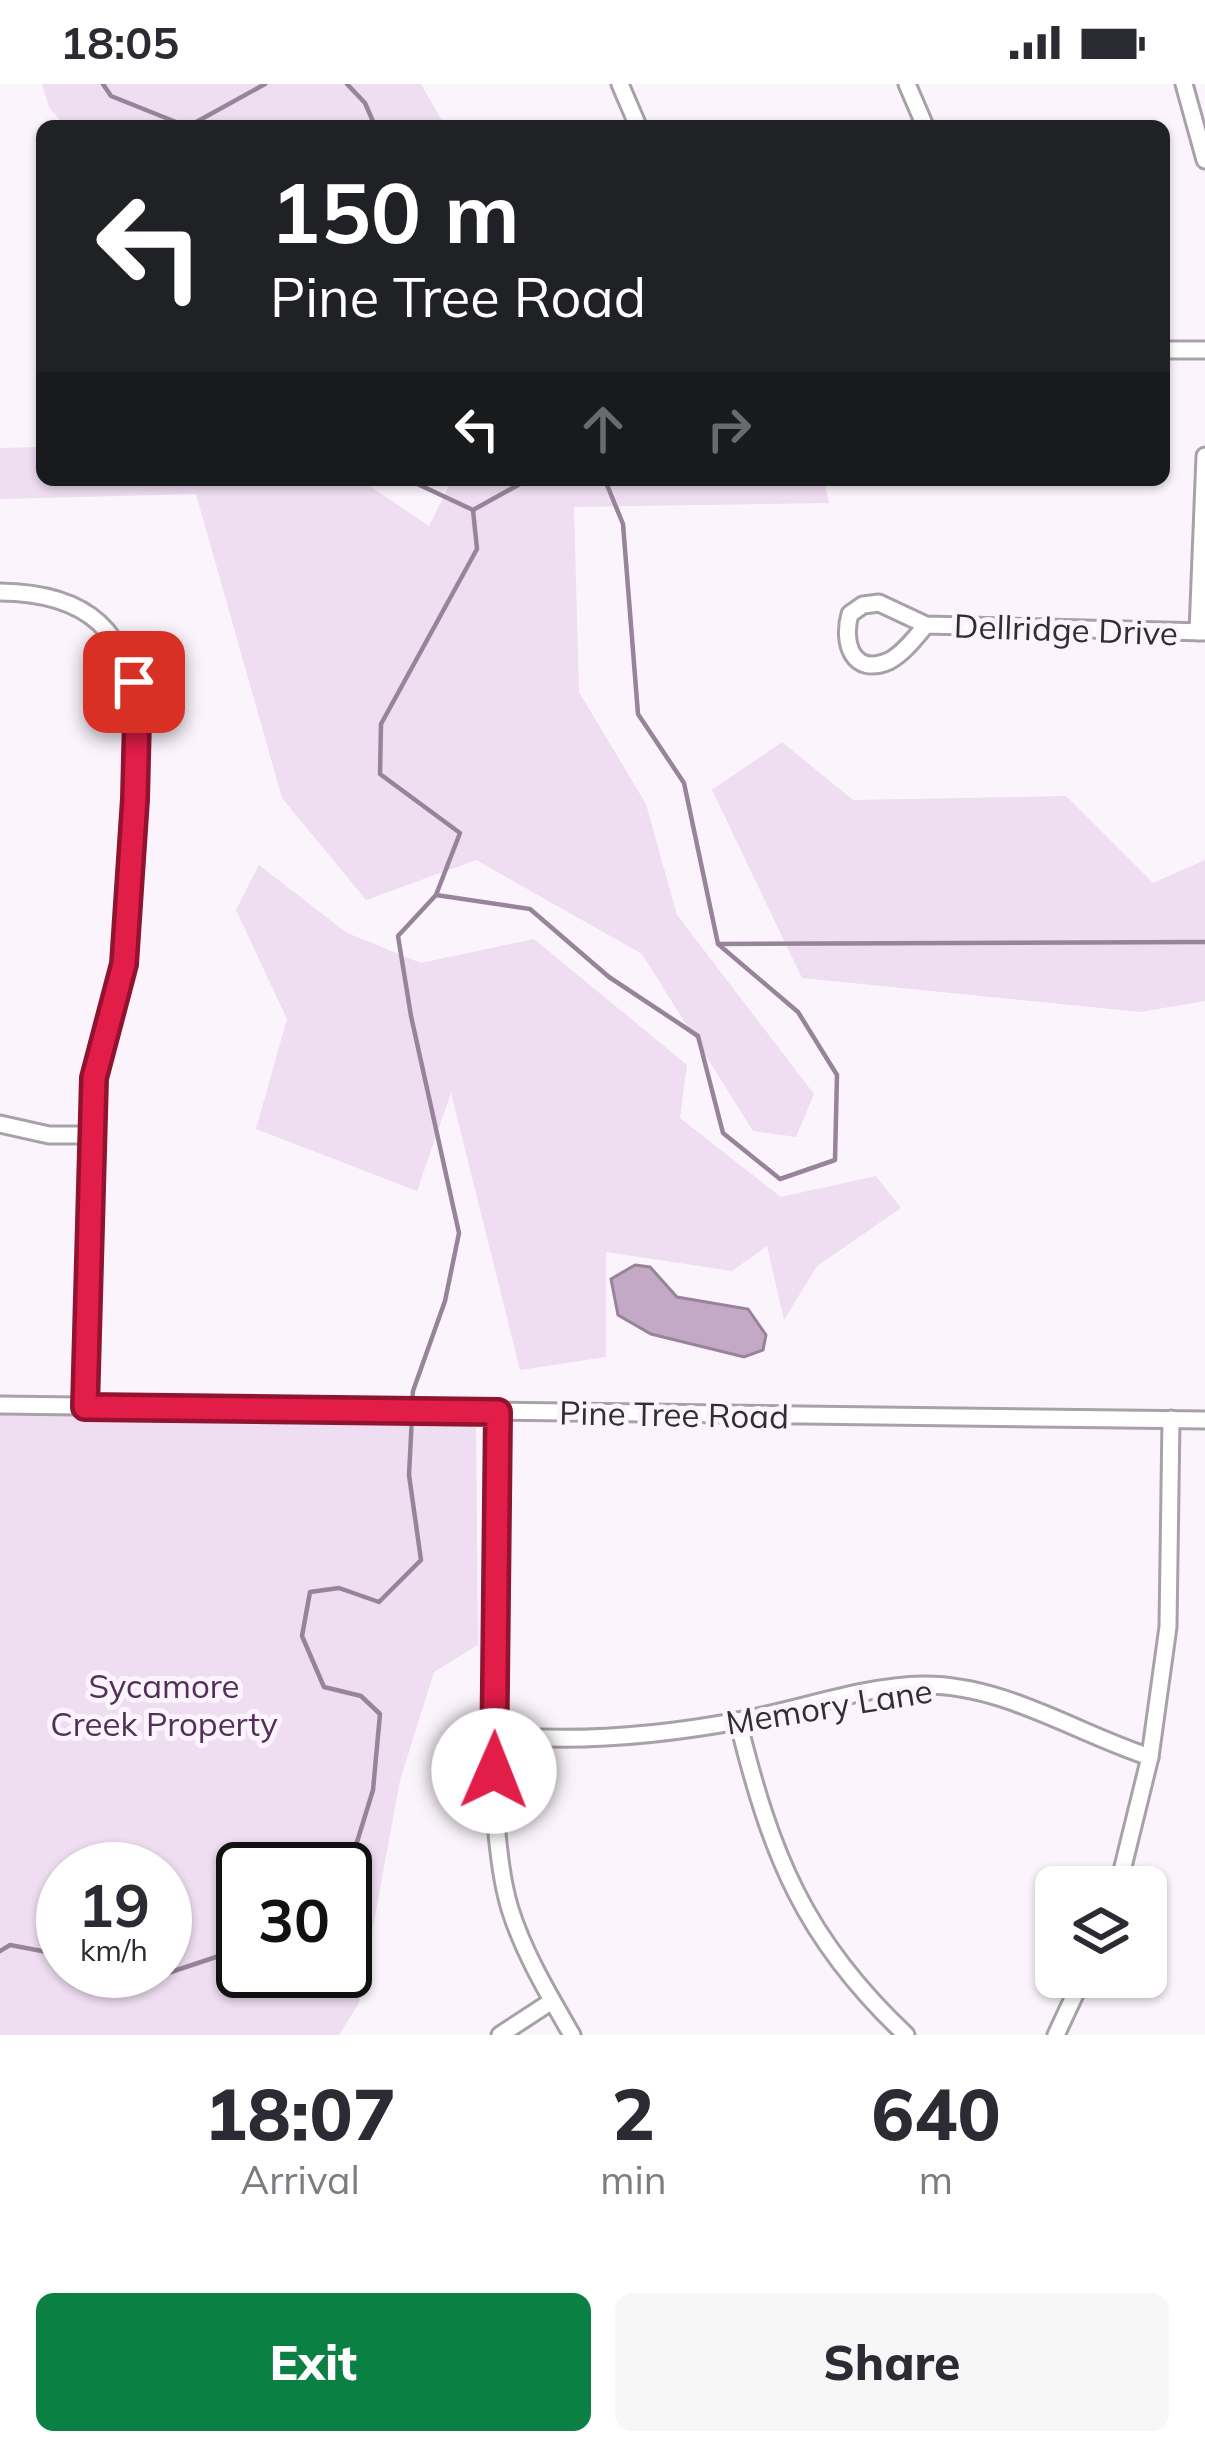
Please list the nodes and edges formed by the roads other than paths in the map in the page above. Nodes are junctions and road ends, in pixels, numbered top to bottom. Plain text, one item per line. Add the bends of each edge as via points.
1 (620, 84) edge
2 (907, 84) edge
3 (1184, 84) edge
4 (635, 120) edge
5 (922, 120) edge
6 (1205, 160) edge
7 (1170, 350) edge
8 (1205, 350) edge
9 (1205, 456) edge
10 (0, 592) edge
11 (926, 625) junction
12 (1201, 632) edge
13 (0, 1124) edge
14 (92, 1135) junction
15 (0, 1405) edge
16 (85, 1407) junction
17 (498, 1412) junction
18 (1171, 1419) junction
19 (1205, 1420) edge
20 (738, 1721) junction
21 (495, 1735) junction
22 (1150, 1757) junction
23 (1123, 1866) edge
24 (1073, 1998) edge
25 (552, 2001) junction
26 (500, 2035) edge
27 (572, 2035) edge
28 (906, 2035) edge
29 (1056, 2035) edge

1 - 4 street
2 - 5 street
3 - 6 street
7 - 8 street
9 - 12 street
10 - 14 street via 69,601 102,625 134,682 126,943 98,1051
11 - 11 street, Dellridge Drive via 879,603 863,604 850,614 846,645 853,657 888,662
11 - 12 street, Dellridge Drive
13 - 14 street
14 - 16 street
15 - 16 street, Pine Tree Road
16 - 17 street, Pine Tree Road
17 - 18 street, Pine Tree Road
17 - 21 street
18 - 19 street, Pine Tree Road
18 - 22 street via 1168,1627
20 - 21 street, Memory Lane via 592,1736
20 - 22 street, Memory Lane via 886,1689 954,1687 987,1692
20 - 28 street via 790,1885 813,1929
21 - 25 street via 494,1806 510,1908
22 - 23 street
24 - 29 street
25 - 26 street
25 - 27 street

